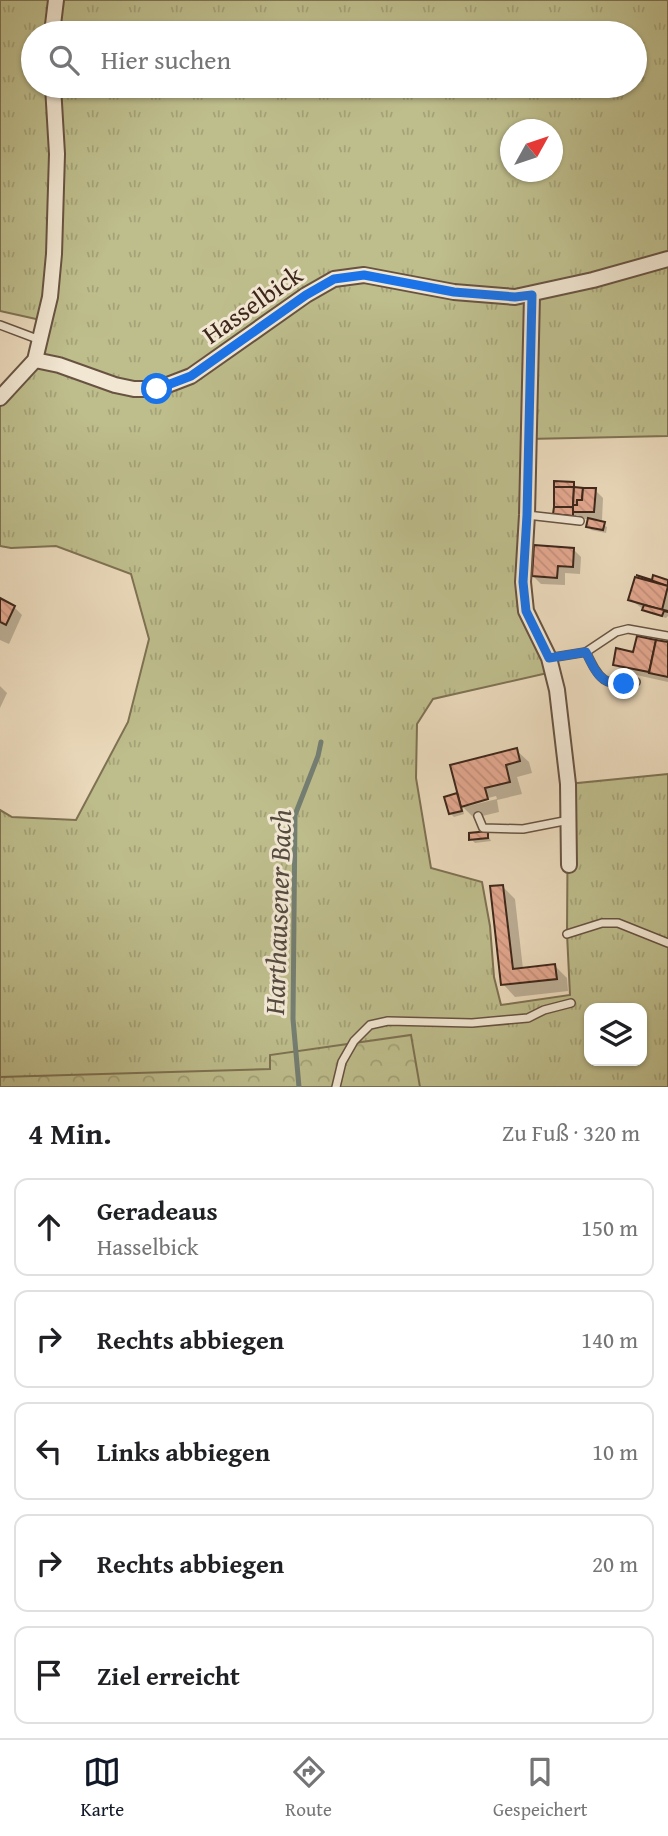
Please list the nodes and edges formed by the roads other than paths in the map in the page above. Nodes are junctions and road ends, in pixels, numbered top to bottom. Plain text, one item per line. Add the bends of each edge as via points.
1 (56, 0) edge
2 (53, 21) edge
3 (54, 98) edge
4 (668, 259) edge
5 (532, 295) junction
6 (0, 325) edge
7 (41, 340) junction
8 (35, 360) junction
9 (0, 398) edge
10 (527, 515) junction
11 (580, 521) dead end
12 (668, 636) edge
13 (586, 652) junction
14 (549, 658) junction
15 (636, 682) dead end
16 (478, 816) dead end
17 (569, 820) junction
18 (569, 865) dead end
19 (567, 934) dead end
20 (668, 943) edge
21 (570, 1003) dead end
22 (336, 1087) edge

1 - 2 street
3 - 7 street via 54,254
4 - 5 street, Hasselbick
5 - 8 street, Hasselbick via 454,292 364,275 334,279 191,376 157,389 115,385
5 - 10 street
6 - 7 lane
7 - 8 street
8 - 9 street
10 - 11 lane
10 - 14 street via 526,611
12 - 13 lane via 628,629
13 - 14 lane
13 - 15 lane via 606,682
14 - 17 street via 560,717
16 - 17 lane via 483,828 523,830
17 - 18 street
19 - 20 lane via 618,923
21 - 22 lane via 528,1018 370,1025 342,1062

